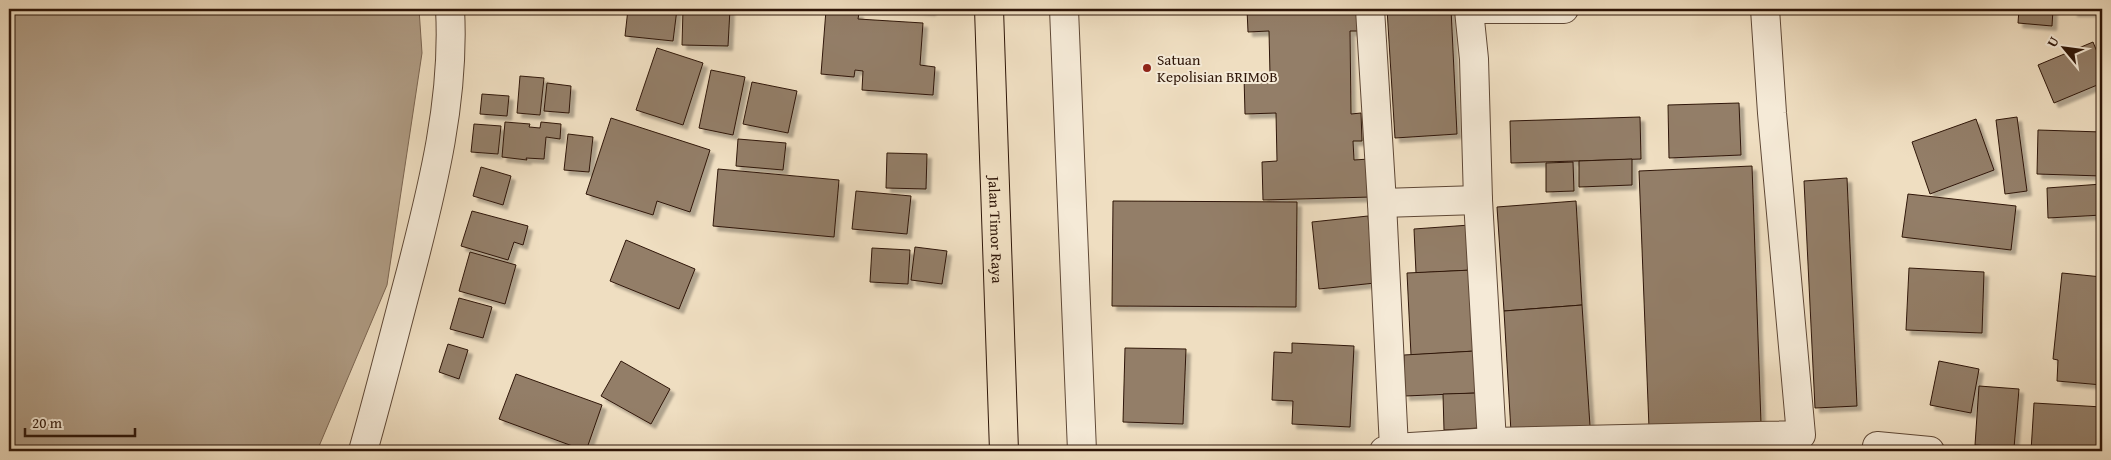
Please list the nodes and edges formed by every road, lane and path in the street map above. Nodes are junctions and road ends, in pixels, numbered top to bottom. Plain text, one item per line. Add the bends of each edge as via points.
1 (450, 9) edge
2 (989, 9) edge
3 (1064, 9) edge
4 (1370, 9) edge
5 (1469, 9) edge
6 (1564, 9) edge
7 (1765, 9) edge
8 (1478, 200) junction
9 (1382, 203) junction
10 (1492, 442) junction
11 (1389, 450) edge
12 (363, 451) edge
13 (1004, 451) edge
14 (1082, 451) edge
15 (1876, 451) edge
16 (1930, 451) edge

1 - 12 street via 452,40 446,101 432,190
2 - 13 highway, Jalan Timor Raya
3 - 14 street
4 - 9 street
5 - 6 street
5 - 8 street via 1474,59
7 - 10 street via 1801,435
8 - 9 street
8 - 10 street
9 - 11 street
10 - 11 street
15 - 16 street via 1877,446

